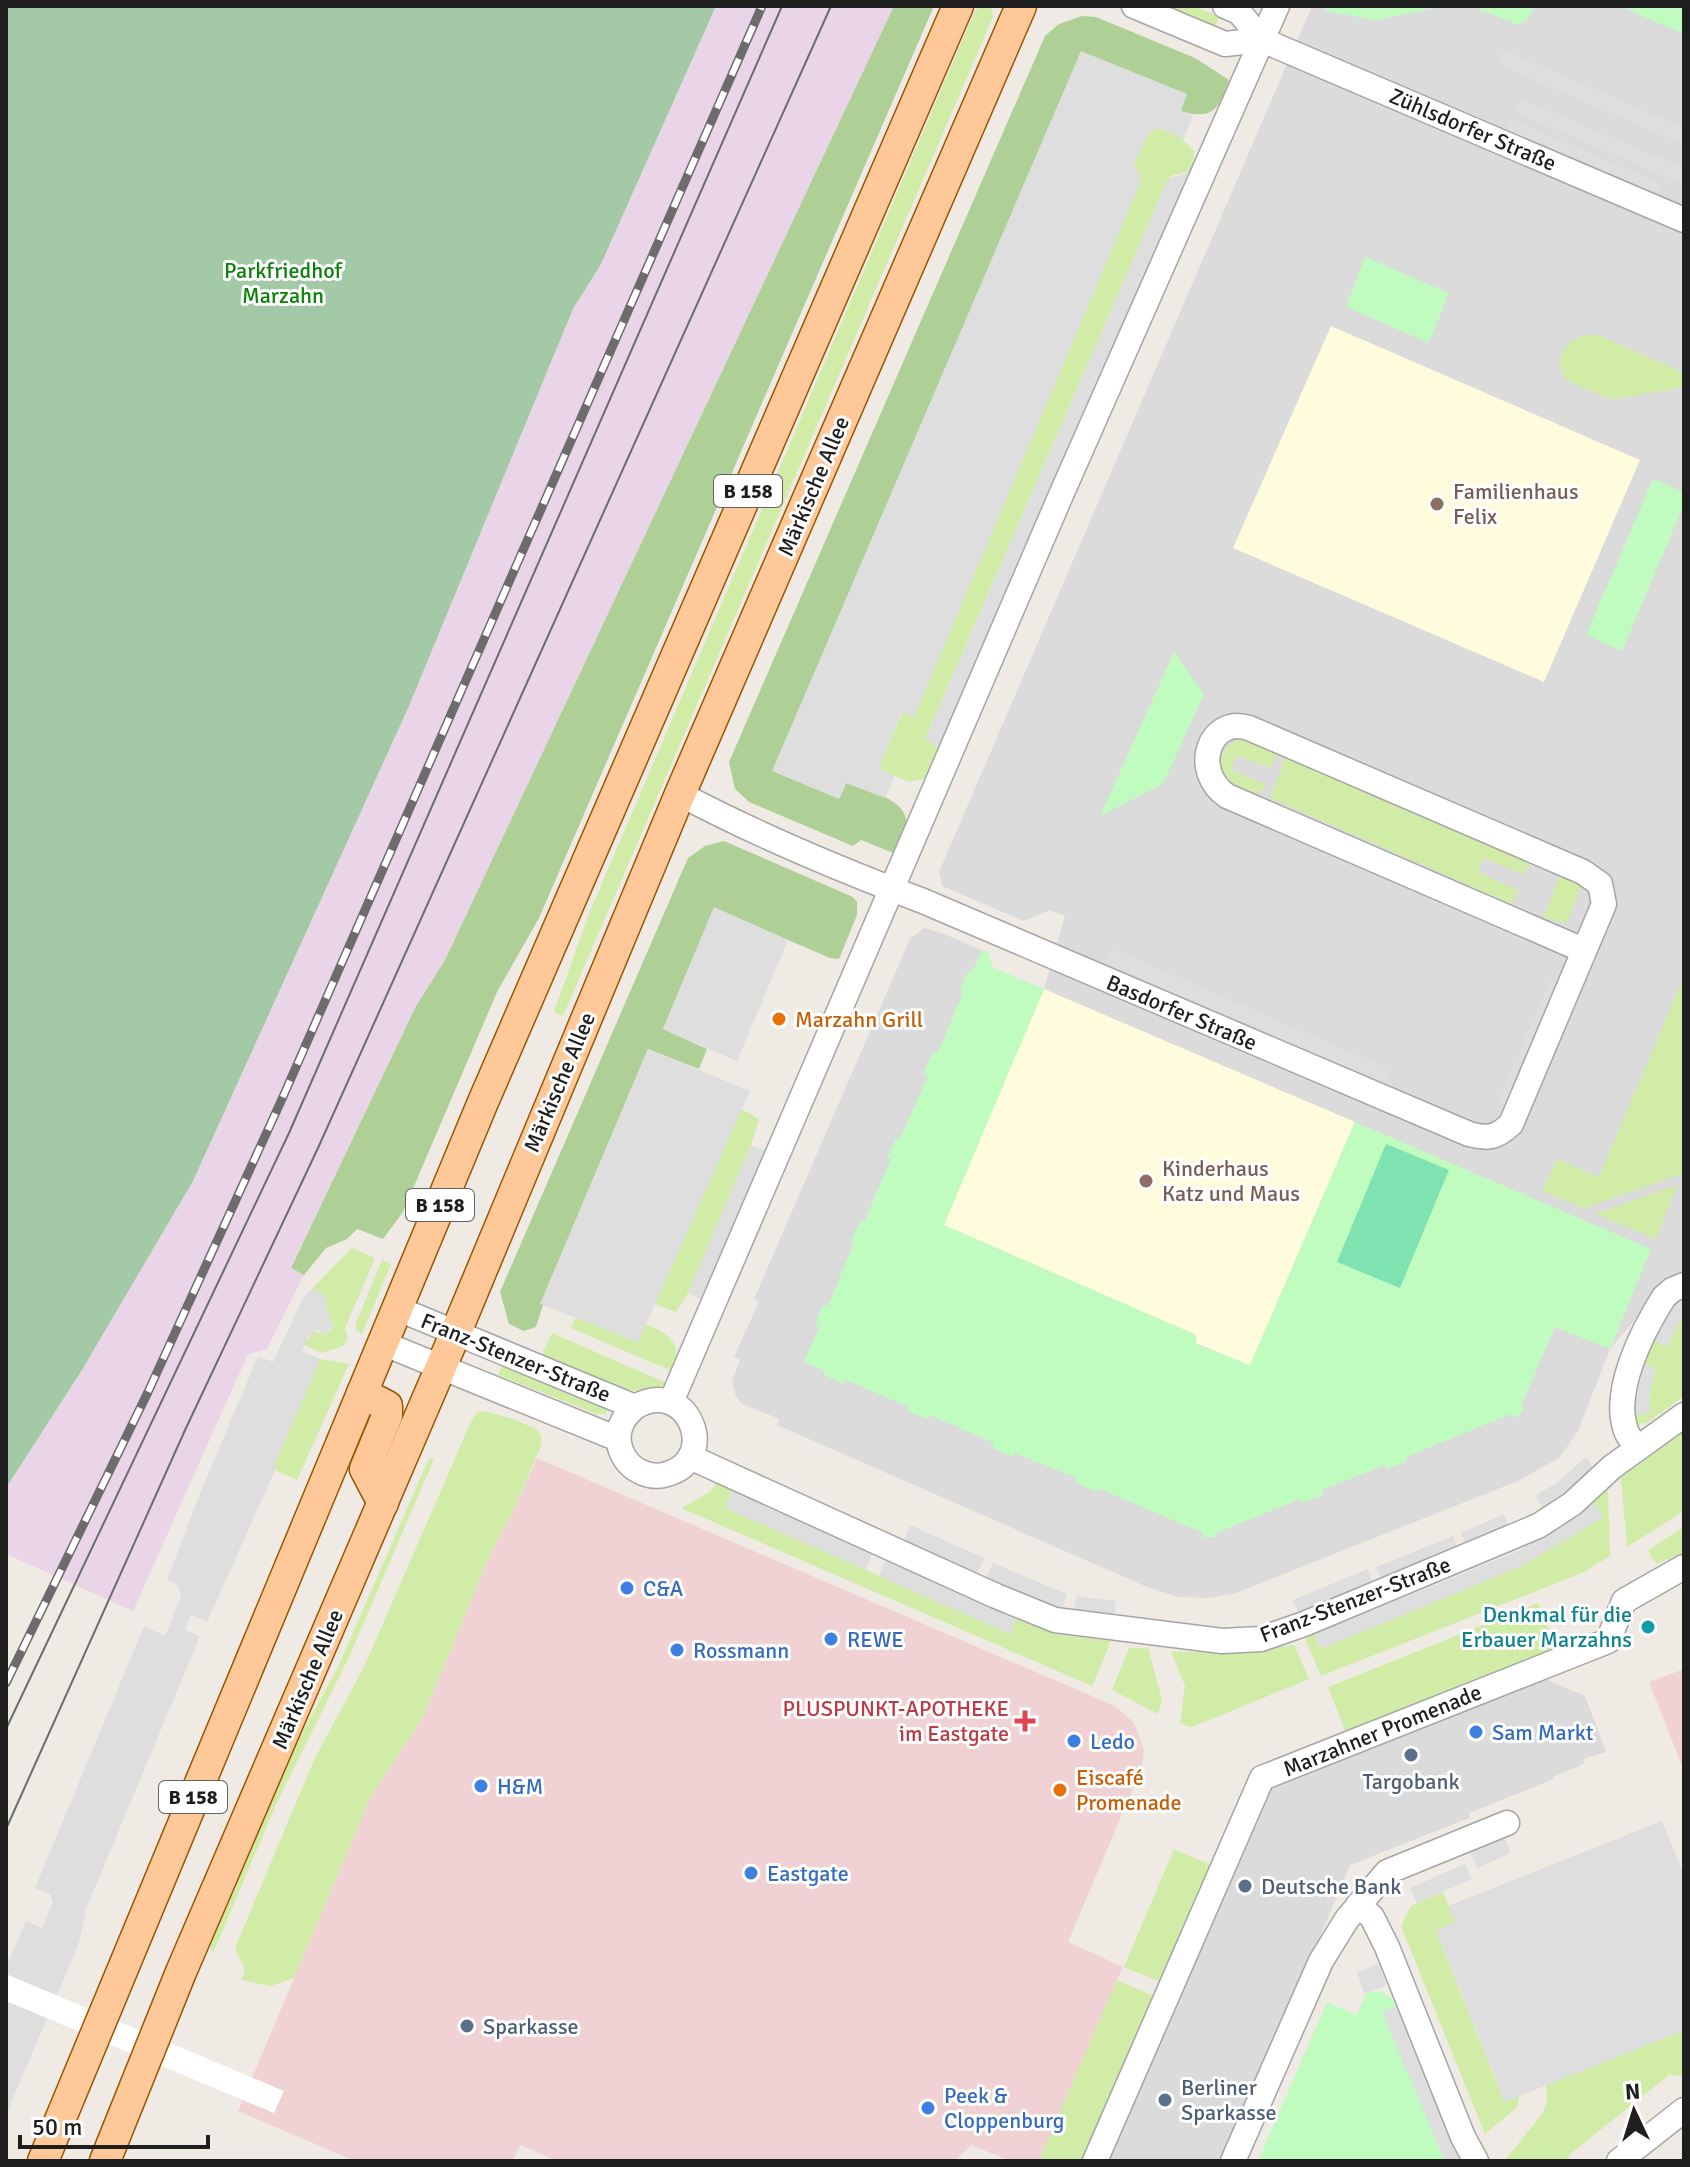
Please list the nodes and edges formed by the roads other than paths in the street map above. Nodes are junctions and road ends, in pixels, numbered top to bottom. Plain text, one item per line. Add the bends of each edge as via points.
1 (958, 6) edge
2 (1021, 6) edge
3 (1134, 6) edge
4 (1225, 6) edge
5 (1277, 6) edge
6 (1262, 40) junction
7 (1684, 220) edge
8 (680, 794) junction
9 (893, 889) junction
10 (1583, 950) junction
11 (1684, 1285) edge
12 (396, 1308) junction
13 (456, 1332) junction
14 (382, 1343) junction
15 (440, 1367) junction
16 (362, 1393) junction
17 (671, 1402) junction
18 (635, 1407) junction
19 (1684, 1415) edge
20 (618, 1439) junction
21 (1638, 1448) junction
22 (690, 1457) junction
23 (383, 1503) junction
24 (1684, 1567) edge
25 (1507, 1823) dead end
26 (1358, 1905) junction
27 (1684, 2110) edge
28 (43, 2161) edge
29 (105, 2161) edge
30 (1095, 2161) edge
31 (1233, 2161) edge
32 (1476, 2161) edge
33 (1619, 2161) edge

1 - 12 main road, B 158
2 - 8 main road, Märkische Allee / B 158
3 - 6 street, Zühlsdorfer Straße via 1225,44
4 - 6 street, Zühlsdorfer Straße via 1239,12
5 - 6 street
6 - 7 street, Zühlsdorfer Straße
6 - 9 street
8 - 9 street, Basdorfer Straße
8 - 13 main road, Märkische Allee / B 158
9 - 10 street, Basdorfer Straße via 1488,1139 1511,1124
9 - 17 street
10 - 10 street, Basdorfer Straße via 1604,904 1600,884 1591,876 1242,725 1223,731 1210,746 1208,775 1227,796
11 - 21 street via 1664,1297 1628,1374 1621,1400 1626,1432
12 - 13 street, Franz-Stenzer-Straße
12 - 14 main road, B 158
13 - 15 main road, Märkische Allee / B 158
13 - 18 street, Franz-Stenzer-Straße
14 - 15 street, Franz-Stenzer-Straße
14 - 16 main road, B 158
15 - 20 street, Franz-Stenzer-Straße
15 - 23 main road, Märkische Allee / B 158
16 - 23 main road via 387,1406 365,1469
16 - 28 main road, B 158
17 - 18 street, Franz-Stenzer-Straße via 656,1400
17 - 22 street via 682,1409 695,1432
18 - 20 street, Franz-Stenzer-Straße via 623,1421
19 - 21 street, Franz-Stenzer-Straße
20 - 22 street via 628,1463 650,1476 673,1472
21 - 22 street, Franz-Stenzer-Straße via 1538,1526 1304,1624 1261,1639 1222,1641 1055,1620
23 - 29 main road, Märkische Allee / B 158
24 - 30 street, Marzahner Promenade via 1624,1601 1608,1641 1262,1778
25 - 26 street via 1387,1872
26 - 31 street via 1321,1961
26 - 32 street via 1372,1917 1387,1947
27 - 33 street

